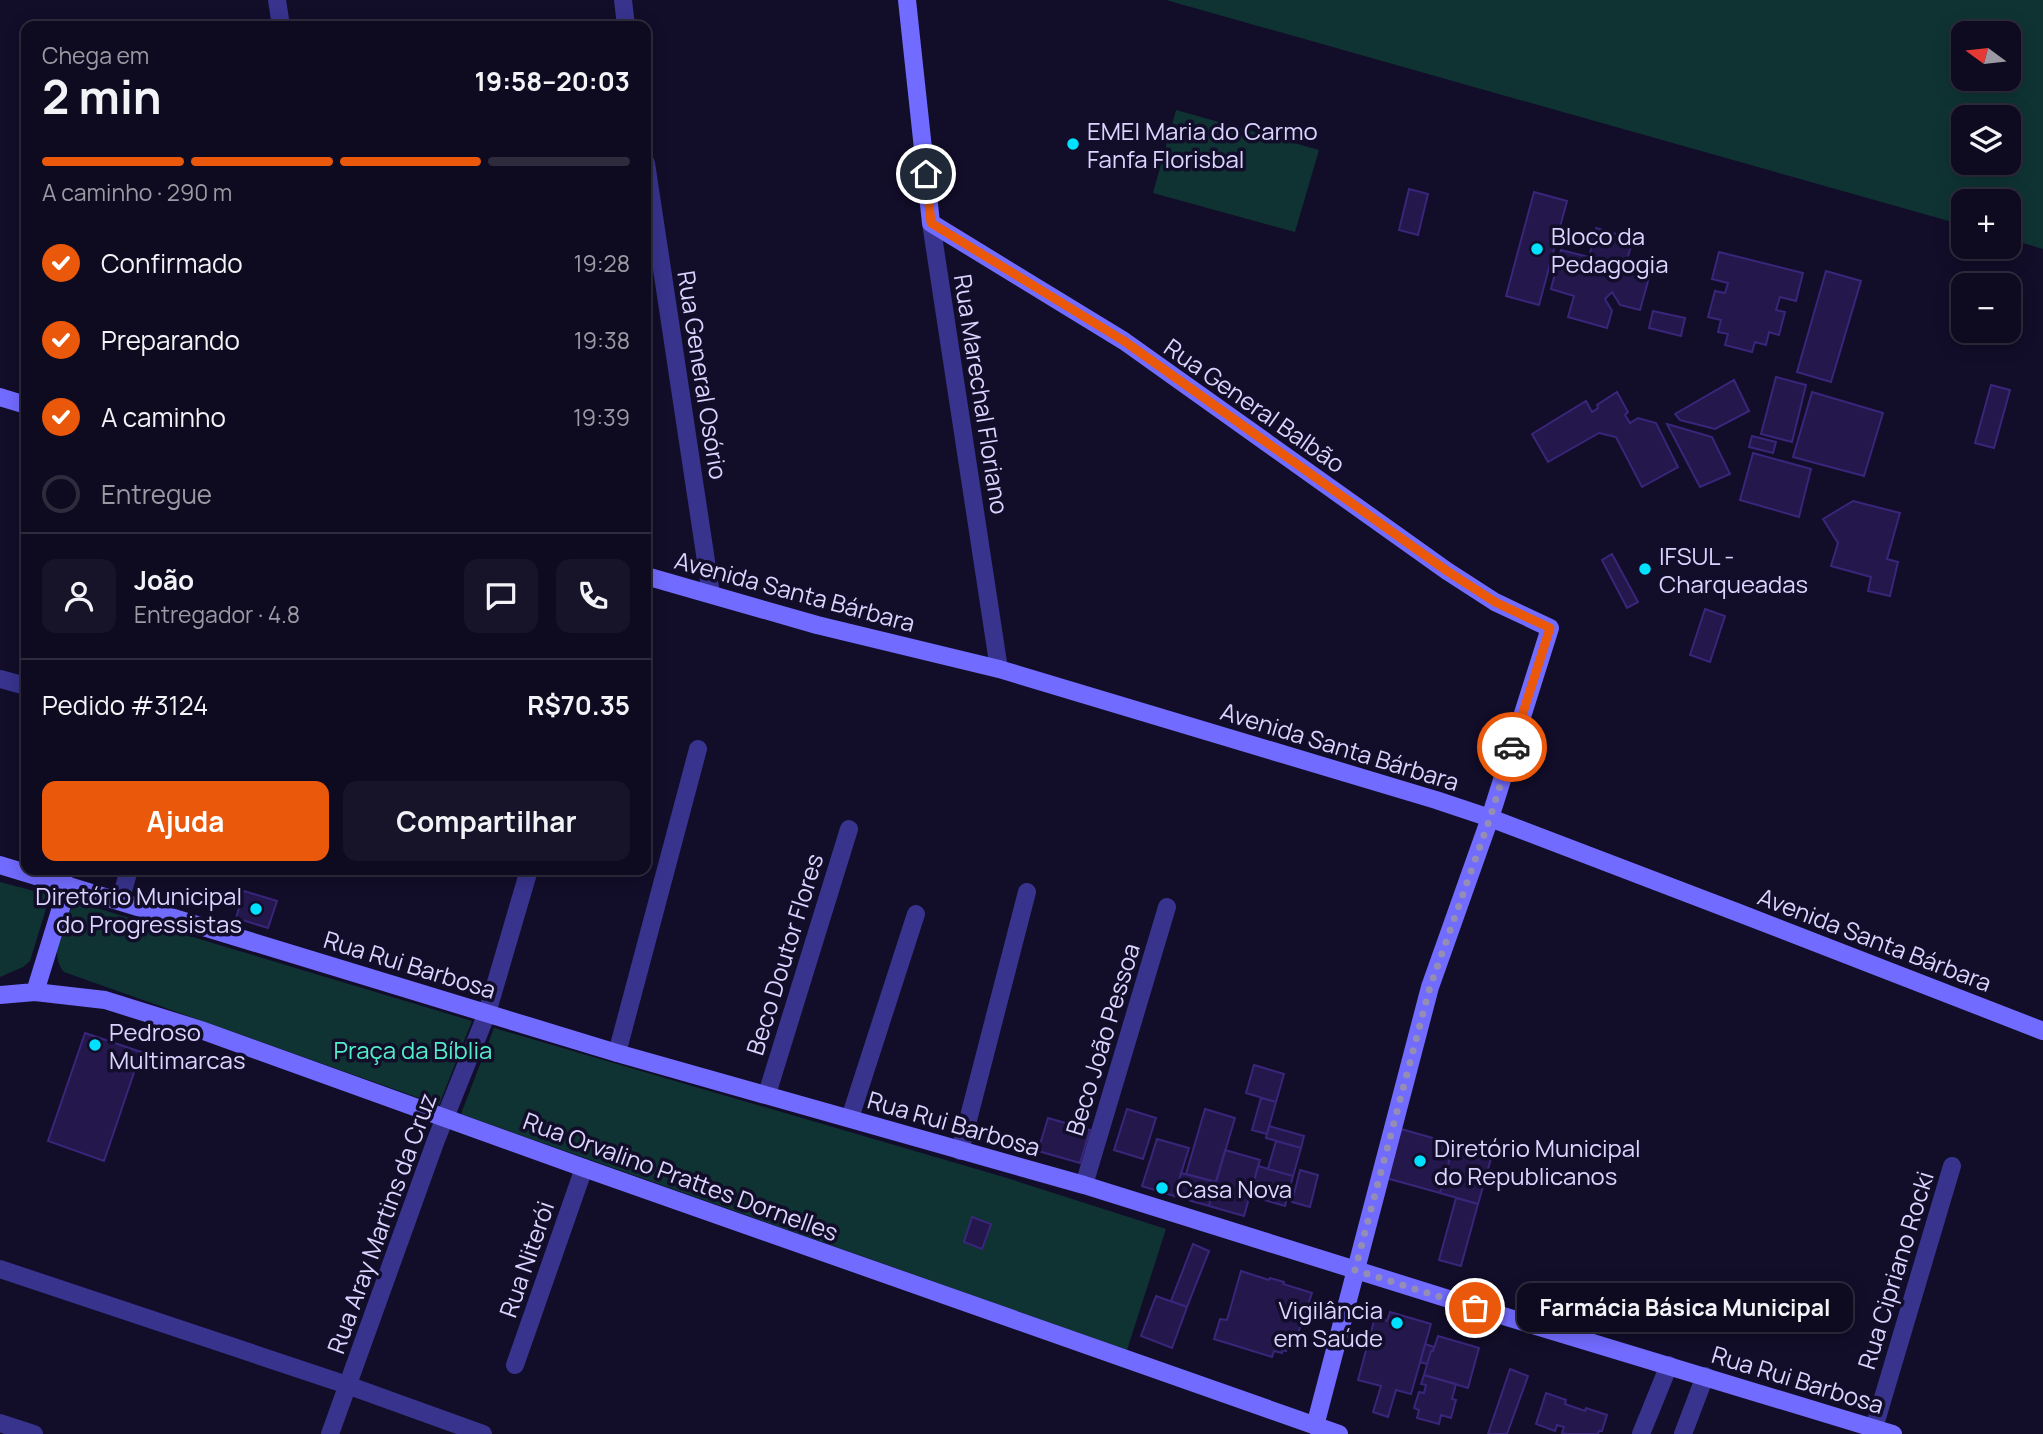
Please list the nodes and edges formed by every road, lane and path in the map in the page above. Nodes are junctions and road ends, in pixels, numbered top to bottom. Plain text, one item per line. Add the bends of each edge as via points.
1 (277, 0) edge
2 (623, 0) edge
3 (907, 0) edge
4 (280, 21) edge
5 (625, 21) edge
6 (651, 196) edge
7 (931, 223) junction
8 (0, 397) edge
9 (21, 403) edge
10 (651, 577) edge
11 (711, 594) junction
12 (999, 669) junction
13 (0, 679) edge
14 (21, 685) edge
15 (698, 749) dead end
16 (1490, 818) junction
17 (849, 829) dead end
18 (0, 865) edge
19 (21, 871) edge
20 (34, 875) edge
21 (128, 875) edge
22 (528, 875) edge
23 (68, 885) junction
24 (1027, 892) dead end
25 (120, 901) junction
26 (1167, 907) dead end
27 (916, 914) dead end
28 (35, 992) junction
29 (0, 995) edge
30 (487, 1013) junction
31 (2043, 1031) edge
32 (617, 1053) junction
33 (767, 1094) junction
34 (445, 1118) junction
35 (850, 1118) junction
36 (960, 1151) junction
37 (1952, 1166) dead end
38 (584, 1168) junction
39 (1084, 1185) junction
40 (0, 1269) edge
41 (1355, 1270) junction
42 (515, 1365) dead end
43 (1669, 1365) junction
44 (1705, 1376) junction
45 (347, 1385) junction
46 (0, 1423) edge
47 (1315, 1426) junction
48 (1874, 1428) junction
49 (34, 1434) edge
50 (330, 1434) edge
51 (483, 1434) edge
52 (1339, 1434) edge
53 (1642, 1434) edge
54 (1683, 1434) edge
55 (1893, 1434) edge

1 - 4 street
2 - 5 street
3 - 7 street, Rua Marechal Floriano
6 - 11 street, Rua General Osório
7 - 12 street, Rua Marechal Floriano
7 - 16 street, Rua General Balbão via 1124,341 1447,571 1495,602 1550,628
8 - 9 street
10 - 11 street, Avenida Santa Bárbara
11 - 12 street, Avenida Santa Bárbara
12 - 16 street, Avenida Santa Bárbara
13 - 14 street
15 - 32 street
16 - 31 street, Avenida Santa Bárbara
16 - 41 street via 1430,987
17 - 33 street, Beco Doutor Flores
18 - 19 street, Rua Rui Barbosa
20 - 23 street, Rua Rui Barbosa
21 - 25 street
22 - 30 street, Rua Aray Martins da Cruz
23 - 25 street, Rua Rui Barbosa
23 - 28 street
24 - 36 street
25 - 30 street, Rua Rui Barbosa
26 - 39 street, Beco João Pessoa
27 - 35 street
28 - 29 street, Rua Orvalino Prattes Dornelles
28 - 34 street, Rua Orvalino Prattes Dornelles via 105,1000
30 - 32 street, Rua Rui Barbosa
30 - 34 street, Rua Aray Martins da Cruz
32 - 33 street, Rua Rui Barbosa
33 - 35 street, Rua Rui Barbosa
34 - 38 street, Rua Orvalino Prattes Dornelles
34 - 45 street, Rua Aray Martins da Cruz
35 - 36 street, Rua Rui Barbosa
36 - 39 street, Rua Rui Barbosa
37 - 48 street, Rua Cipriano Rocki
38 - 42 street, Rua Niterói
38 - 47 street, Rua Orvalino Prattes Dornelles
39 - 41 street, Rua Rui Barbosa
40 - 45 street
41 - 43 street, Rua Rui Barbosa
41 - 47 street
43 - 44 street, Rua Rui Barbosa
43 - 53 street
44 - 48 street, Rua Rui Barbosa
44 - 54 street
45 - 50 street, Rua Aray Martins da Cruz
45 - 51 street
46 - 49 street
47 - 52 street, Rua Orvalino Prattes Dornelles
48 - 55 street, Rua Rui Barbosa

